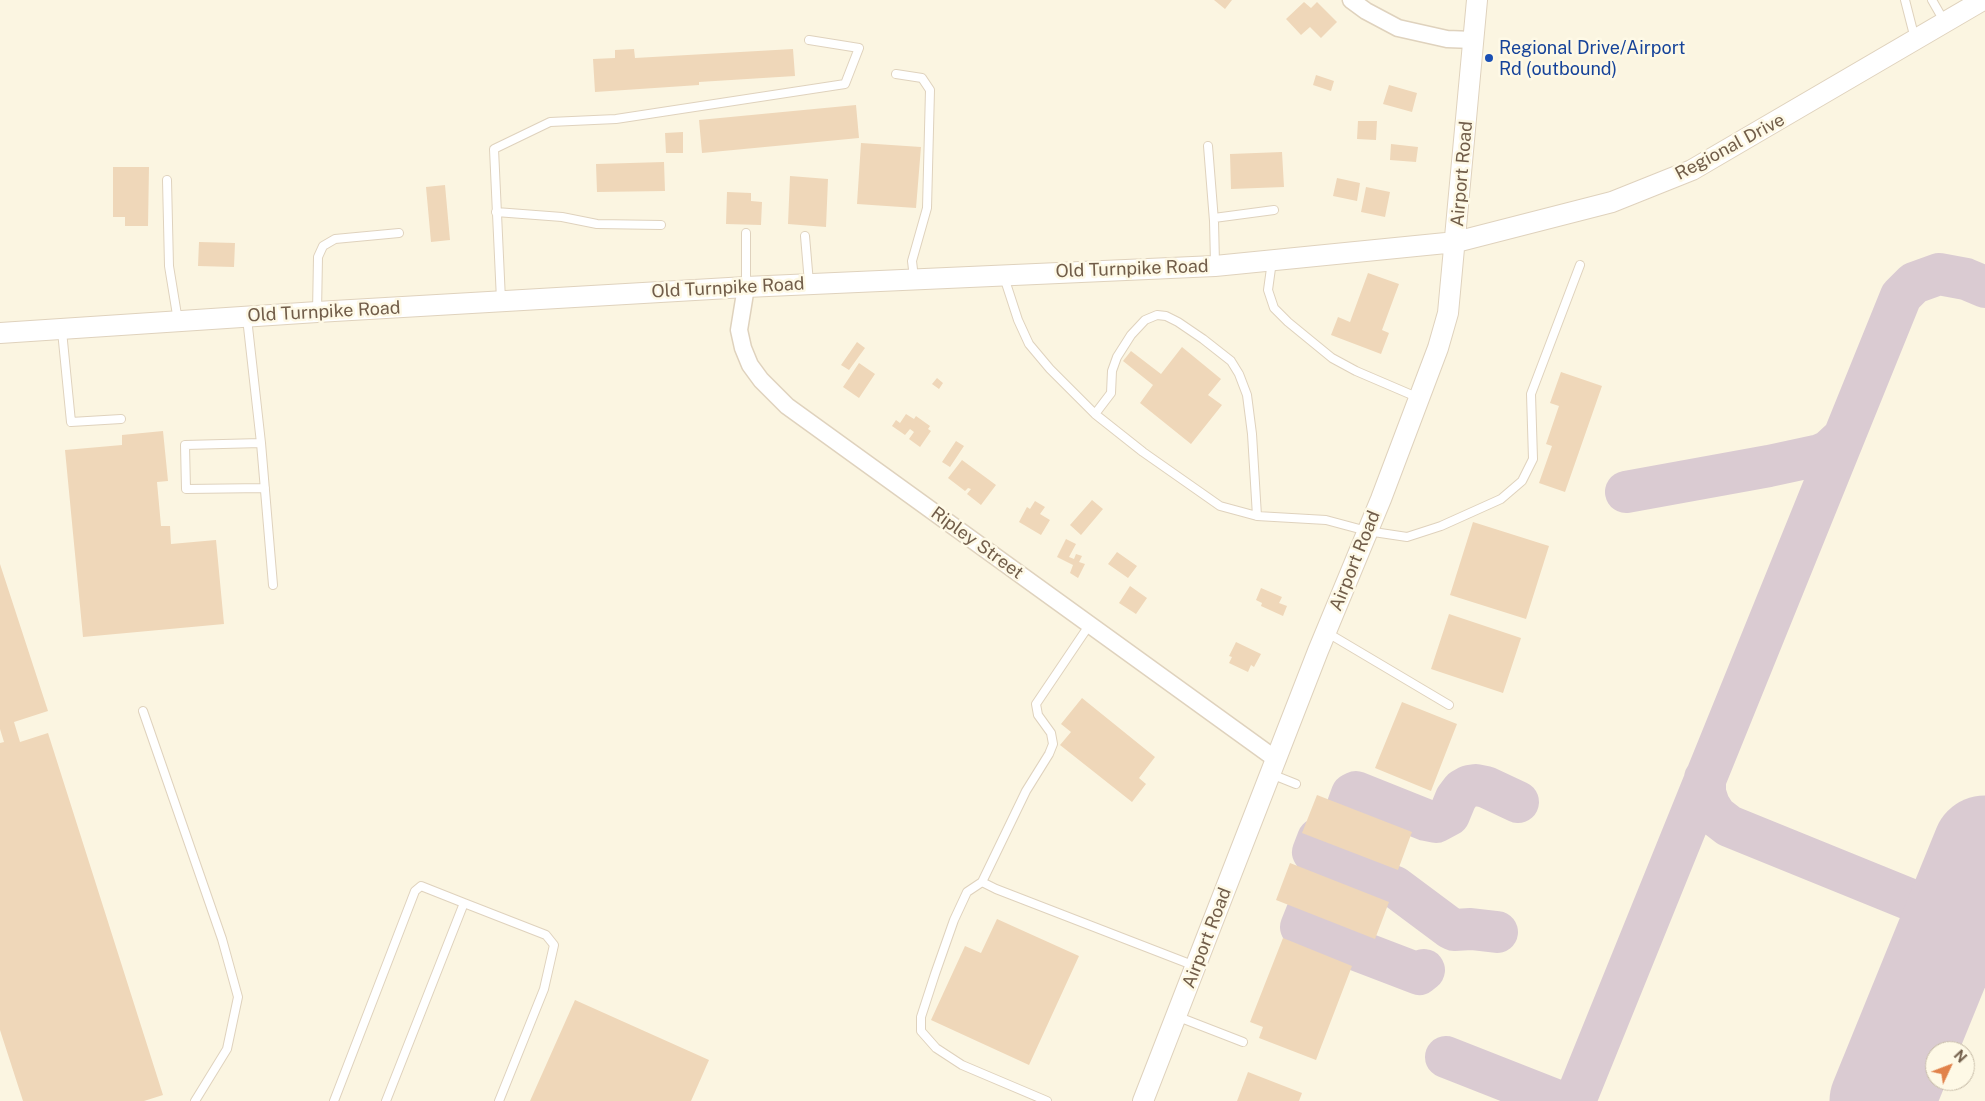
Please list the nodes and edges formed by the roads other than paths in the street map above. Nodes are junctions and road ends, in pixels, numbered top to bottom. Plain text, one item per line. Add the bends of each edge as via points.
1 (1351, 0) edge
2 (1477, 0) edge
3 (1905, 0) edge
4 (1932, 0) edge
5 (1983, 0) edge
6 (1945, 22) junction
7 (809, 40) dead end
8 (1473, 40) junction
9 (1915, 40) junction
10 (896, 74) dead end
11 (1208, 146) dead end
12 (167, 180) dead end
13 (1274, 210) dead end
14 (496, 212) junction
15 (1214, 218) junction
16 (661, 225) dead end
17 (399, 233) dead end
18 (746, 233) dead end
19 (805, 236) dead end
20 (1456, 242) junction
21 (1272, 261) junction
22 (1580, 265) dead end
23 (1215, 266) junction
24 (1003, 275) junction
25 (914, 278) junction
26 (809, 283) junction
27 (746, 286) junction
28 (501, 302) junction
29 (317, 312) junction
30 (246, 316) junction
31 (178, 321) junction
32 (62, 329) junction
33 (0, 333) edge
34 (1419, 398) junction
35 (1095, 414) junction
36 (121, 419) dead end
37 (261, 443) junction
38 (265, 488) junction
39 (1257, 516) junction
40 (1368, 531) junction
41 (273, 585) dead end
42 (1090, 624) junction
43 (1326, 632) junction
44 (1449, 706) dead end
45 (144, 710) dead end
46 (1274, 767) junction
47 (1296, 784) dead end
48 (982, 882) junction
49 (464, 903) junction
50 (1196, 967) junction
51 (1176, 1016) junction
52 (1243, 1042) dead end
53 (195, 1101) edge
54 (334, 1101) edge
55 (386, 1101) edge
56 (499, 1101) edge
57 (1047, 1101) edge
58 (1143, 1101) edge

1 - 8 street via 1398,28 1447,39
2 - 8 street, Airport Road
3 - 9 lane
4 - 6 lane
5 - 6 street, Regional Drive
6 - 9 street, Regional Drive
7 - 14 lane via 859,48 845,84 616,119 550,122 494,149
8 - 20 street, Airport Road
9 - 20 street, Regional Drive via 1692,170 1612,202
10 - 25 lane via 922,78 930,90 927,208 912,261
11 - 15 lane
12 - 31 lane via 169,266
13 - 15 lane
14 - 16 lane via 562,217 597,224
14 - 28 lane
15 - 23 lane
17 - 29 lane via 335,239 324,246 318,257
18 - 27 lane
19 - 26 lane
20 - 21 street, Old Turnpike Road
20 - 34 street, Airport Road via 1448,313
21 - 23 street, Old Turnpike Road
21 - 34 lane via 1268,290 1274,308 1288,322 1332,358
22 - 40 lane via 1531,394 1533,459 1522,481 1501,499 1442,526 1407,537
23 - 24 street, Old Turnpike Road
24 - 25 street, Old Turnpike Road
24 - 35 lane via 1029,344
25 - 26 street, Old Turnpike Road
26 - 27 street, Old Turnpike Road
27 - 28 street, Old Turnpike Road
27 - 42 street, Ripley Street via 739,330 742,348 761,380 780,399
28 - 29 street, Old Turnpike Road
29 - 30 street, Old Turnpike Road
30 - 31 street, Old Turnpike Road
30 - 37 lane
31 - 32 street, Old Turnpike Road
32 - 33 street, Old Turnpike Road
32 - 36 lane via 71,422
34 - 40 street, Airport Road
35 - 39 lane via 1220,506
35 - 39 lane via 1111,393 1112,371 1131,335 1145,320 1157,315 1178,322 1230,361 1239,374 1247,395 1252,434
37 - 38 lane
37 - 38 lane via 185,445 186,490
38 - 41 lane
39 - 40 lane via 1326,520
40 - 43 street, Airport Road
42 - 46 street, Ripley Street
42 - 48 lane via 1036,704 1053,744 1026,791
43 - 44 lane
43 - 46 street, Airport Road
45 - 53 lane via 222,939 238,997 226,1049
46 - 47 lane
46 - 50 street, Airport Road
48 - 50 lane
48 - 57 lane via 967,892 954,920 921,1016 921,1031 936,1048 962,1066
49 - 54 lane via 421,886 415,891
49 - 55 lane
49 - 56 lane via 546,935 554,945 544,988
50 - 51 street, Airport Road
51 - 52 lane
51 - 58 street, Airport Road

